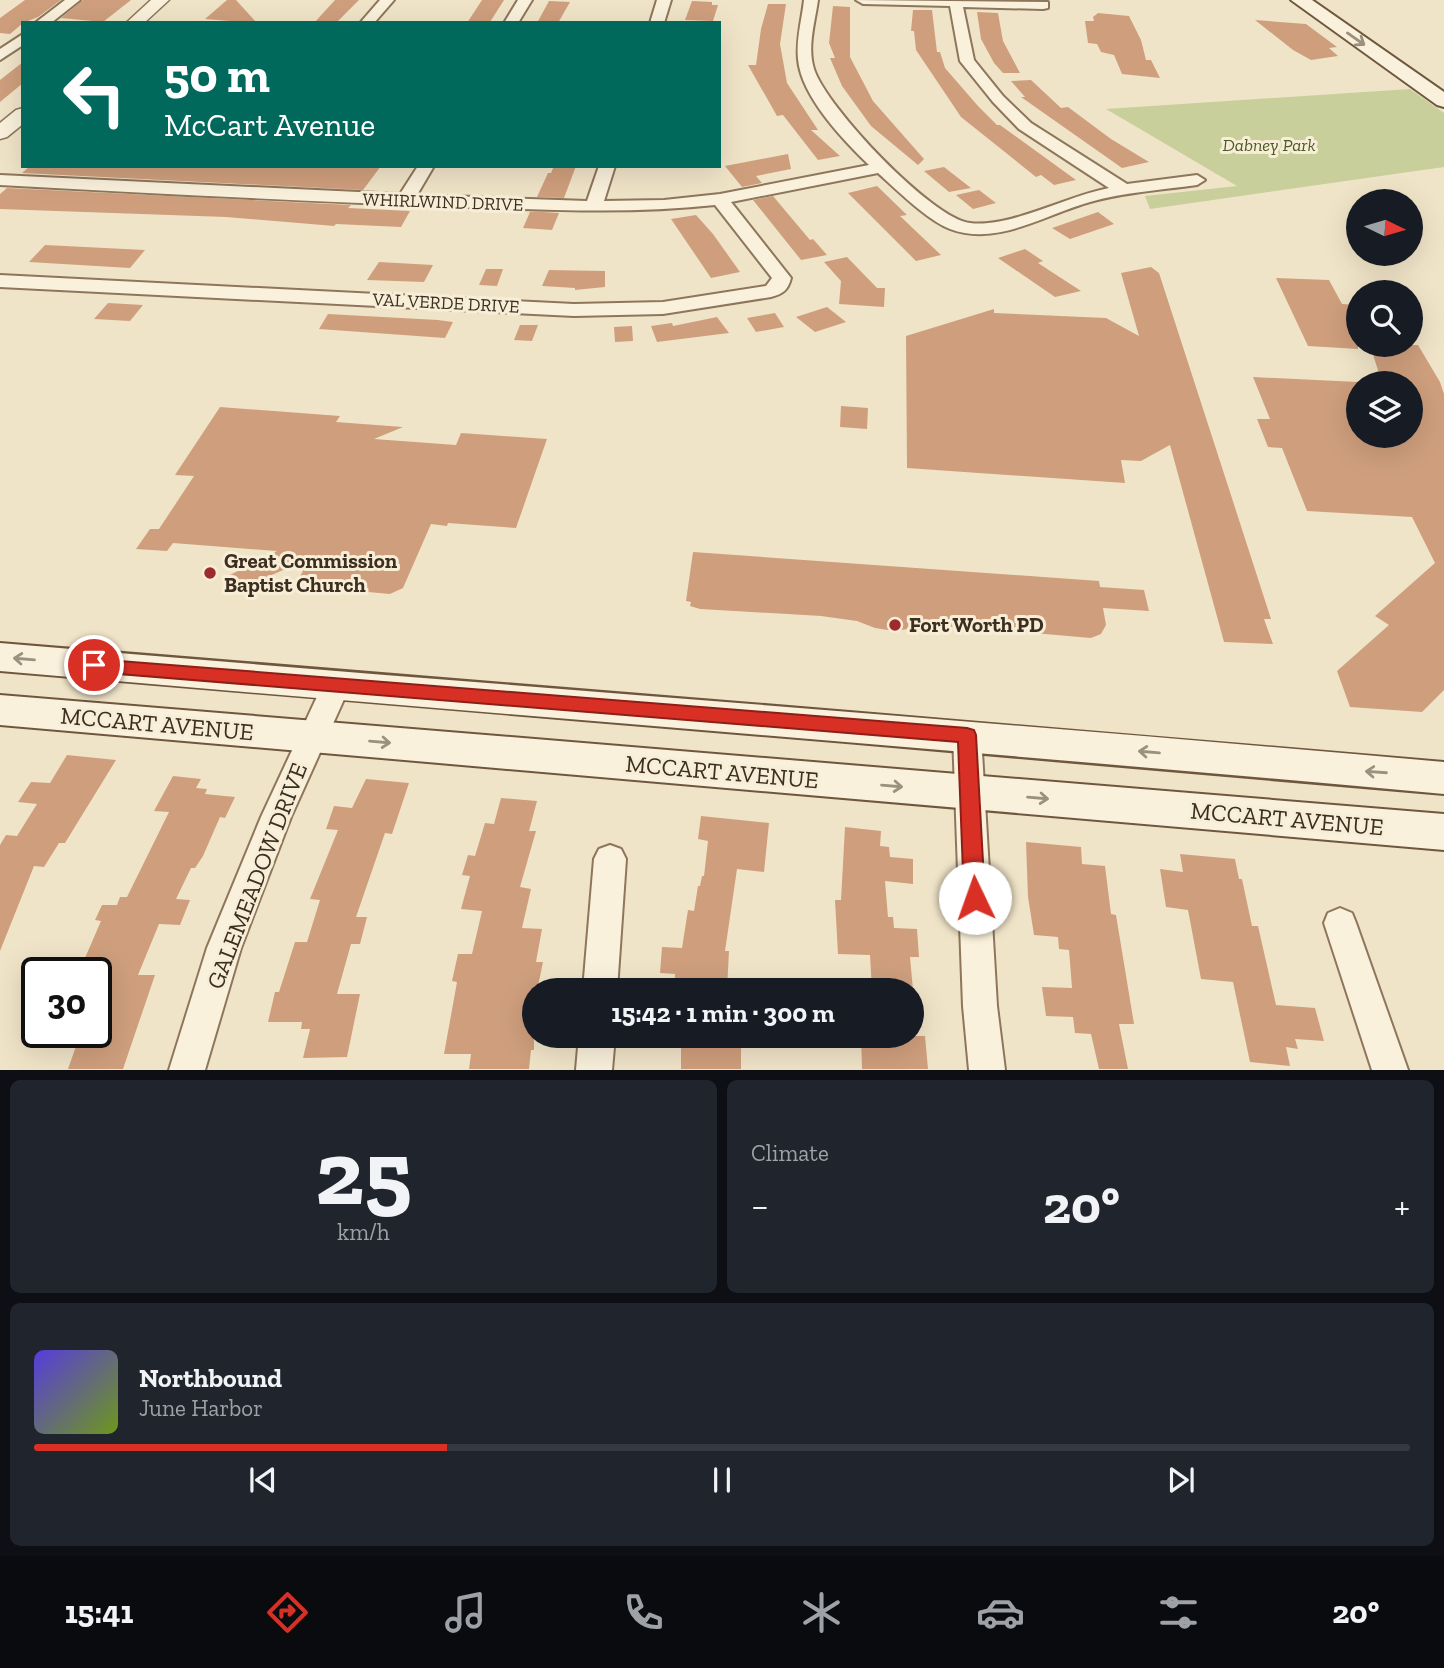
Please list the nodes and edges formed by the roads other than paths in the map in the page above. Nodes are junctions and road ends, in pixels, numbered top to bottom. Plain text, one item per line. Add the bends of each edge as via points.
1 (73, 0) edge
2 (161, 0) edge
3 (387, 0) edge
4 (525, 0) edge
5 (664, 0) edge
6 (811, 0) edge
7 (863, 0) edge
8 (1300, 0) edge
9 (955, 1) edge
10 (1043, 5) dead end
11 (46, 21) edge
12 (136, 21) edge
13 (369, 21) edge
14 (512, 21) edge
15 (658, 21) edge
16 (12, 43) edge
17 (0, 56) edge
18 (1444, 102) edge
19 (21, 116) edge
20 (0, 133) edge
21 (884, 167) junction
22 (425, 168) edge
23 (606, 168) edge
24 (0, 180) edge
25 (1197, 180) dead end
26 (1124, 190) junction
27 (720, 199) junction
28 (405, 201) junction
29 (594, 206) junction
30 (0, 281) edge
31 (0, 657) edge
32 (336, 686) junction
33 (0, 710) edge
34 (967, 735) junction
35 (312, 737) junction
36 (1444, 778) edge
37 (970, 793) junction
38 (1444, 832) edge
39 (610, 859) dead end
40 (1340, 923) dead end
41 (601, 978) edge
42 (596, 1048) edge
43 (187, 1069) edge
44 (594, 1069) edge
45 (988, 1069) edge
46 (1390, 1069) edge

1 - 11 street
2 - 12 street
3 - 13 street
4 - 14 street
5 - 15 street
6 - 21 street via 806,69 827,109
7 - 9 street
8 -> 18 main road
9 - 10 street
9 - 26 street via 967,61 998,100 1025,126
16 - 17 street
19 - 20 street
21 - 26 street via 943,218 971,229 991,229
21 - 27 street, WHIRLWIND DRIVE
22 - 28 street
23 - 29 street
24 - 28 street, WHIRLWIND DRIVE
25 - 26 street
27 - 29 street, WHIRLWIND DRIVE
27 - 30 street, VAL VERDE DRIVE via 782,278 779,287 663,308 588,310
28 - 29 street, WHIRLWIND DRIVE
32 -> 31 main road
32 - 34 main road
32 - 35 street, GALEMEADOW DRIVE
33 - 35 main road, MCCART AVENUE
36 -> 34 main road
34 - 37 street
35 -> 37 main road, MCCART AVENUE
35 - 43 street, GALEMEADOW DRIVE via 224,948
37 -> 38 main road, MCCART AVENUE
37 - 45 street via 980,1006
39 - 41 street
40 - 46 street
42 - 44 street

